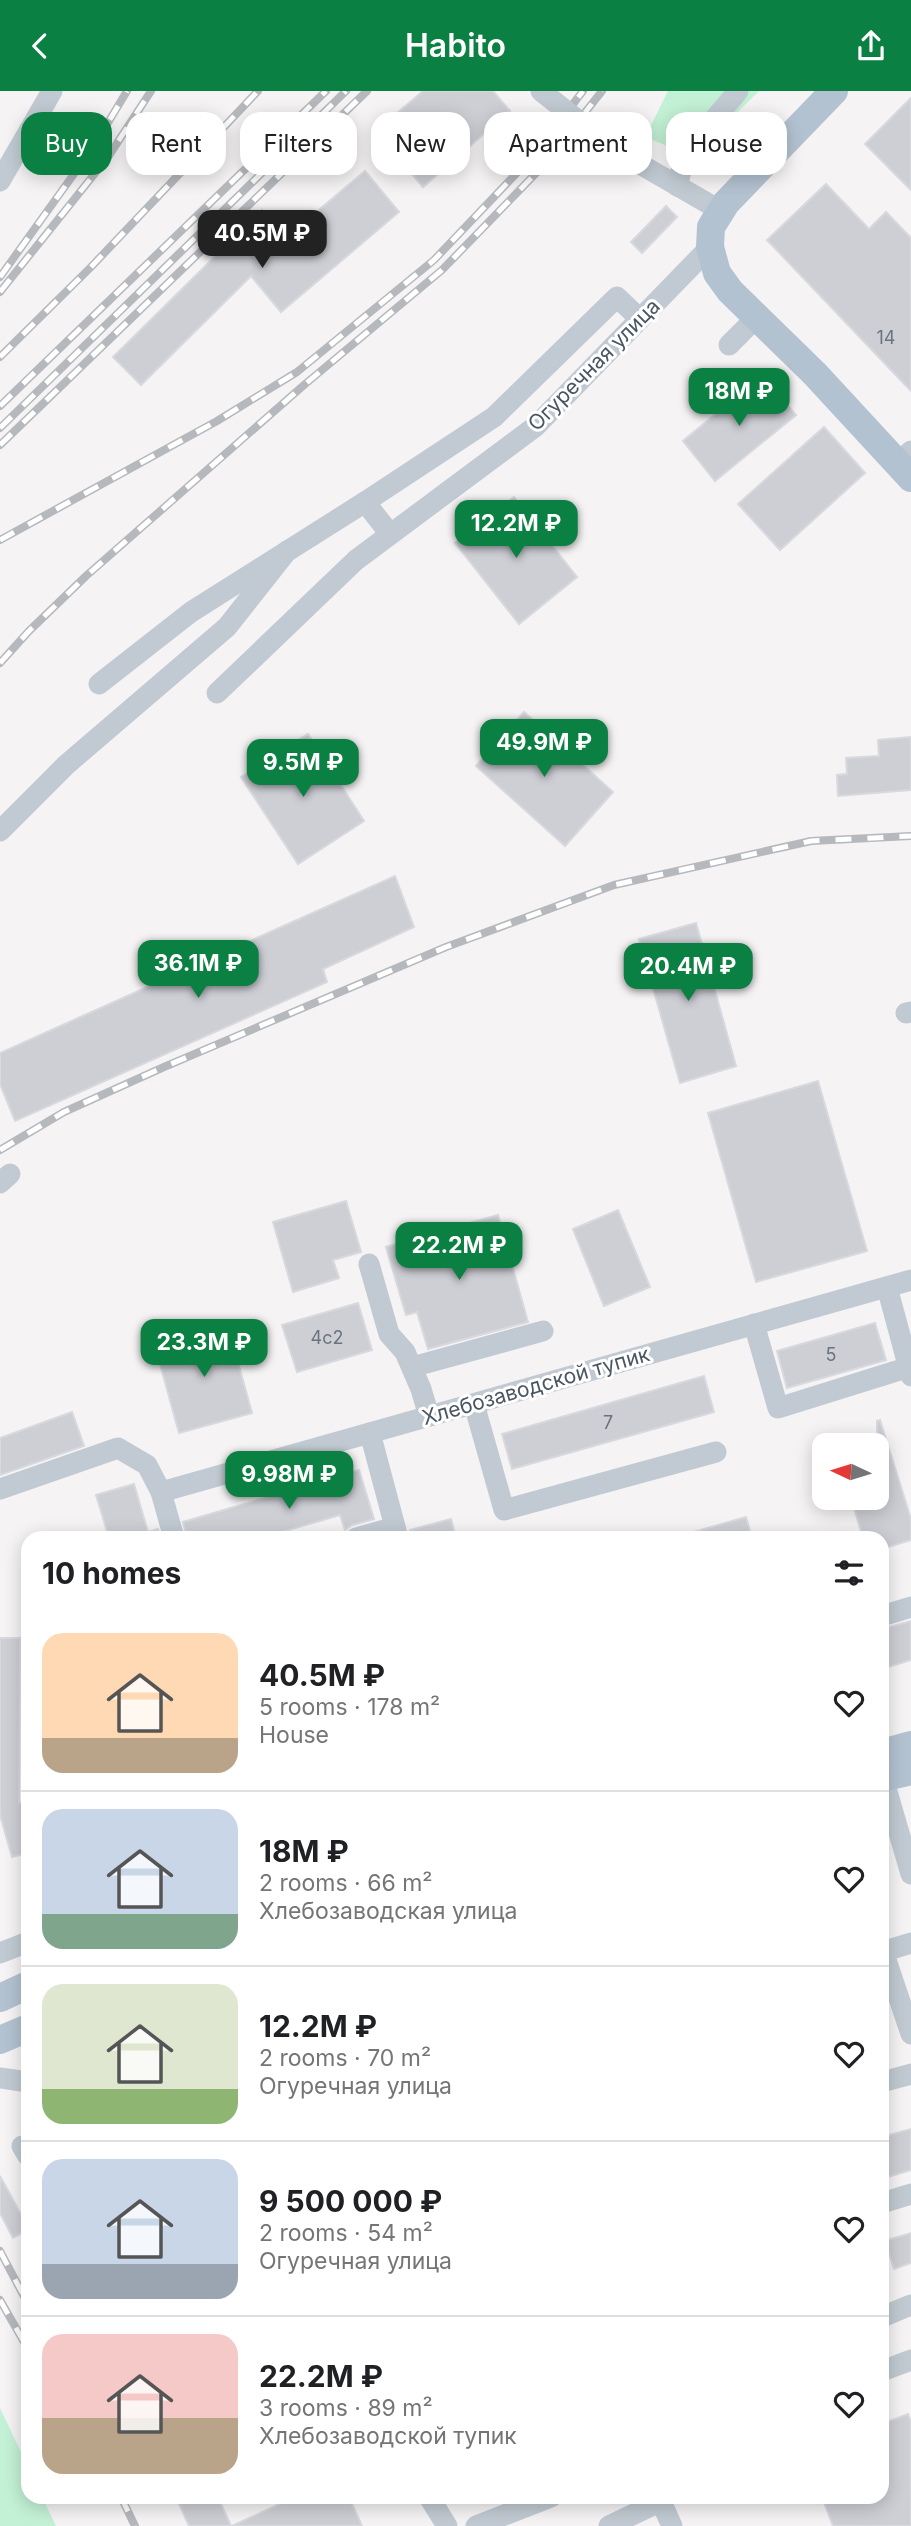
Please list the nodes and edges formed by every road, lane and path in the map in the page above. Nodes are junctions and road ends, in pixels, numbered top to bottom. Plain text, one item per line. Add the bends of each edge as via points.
1 (52, 91) edge
2 (541, 91) edge
3 (738, 91) edge
4 (834, 91) edge
5 (0, 181) edge
6 (677, 186) junction
7 (721, 211) junction
8 (710, 247) junction
9 (757, 317) junction
10 (640, 319) junction
11 (729, 345) dead end
12 (907, 464) edge
13 (365, 502) junction
14 (390, 534) junction
15 (288, 551) junction
16 (99, 684) dead end
17 (217, 693) dead end
18 (0, 831) edge
19 (369, 1264) dead end
20 (911, 1280) edge
21 (887, 1287) junction
22 (754, 1324) junction
23 (543, 1331) dead end
24 (412, 1367) junction
25 (910, 1371) edge
26 (474, 1404) junction
27 (429, 1416) junction
28 (370, 1433) junction
29 (716, 1452) dead end
30 (0, 1489) edge
31 (161, 1492) junction
32 (172, 1531) edge
33 (395, 1531) edge
34 (911, 1607) edge
35 (889, 1614) edge
36 (911, 1745) edge
37 (889, 1751) edge
38 (911, 1771) edge
39 (889, 1776) edge
40 (889, 1801) edge
41 (911, 1874) edge
42 (911, 1943) edge
43 (21, 1944) edge
44 (889, 1949) edge
45 (0, 1953) edge
46 (889, 1969) edge
47 (21, 1988) edge
48 (0, 1998) edge
49 (21, 2031) edge
50 (911, 2033) edge
51 (0, 2040) edge
52 (911, 2074) edge
53 (0, 2078) edge
54 (21, 2081) edge
55 (889, 2081) edge
56 (911, 2194) edge
57 (889, 2201) edge
58 (911, 2305) edge
59 (889, 2312) edge
60 (911, 2360) edge
61 (889, 2368) edge
62 (433, 2504) edge
63 (533, 2504) edge
64 (655, 2504) edge
65 (661, 2504) edge
66 (447, 2526) edge
67 (476, 2526) edge
68 (609, 2526) edge
69 (672, 2526) edge

1 - 5 street
2 - 6 street, bridge via 614,149
3 - 6 street via 686,153
4 - 7 main road
6 - 7 street
7 - 8 main road via 711,227
8 - 9 main road via 717,273
8 - 10 street, Огуречная улица
9 - 11 street
9 - 12 main road
10 - 13 street via 617,297 494,417
10 - 14 street, Огуречная улица via 537,426
13 - 14 street
13 - 15 street
14 - 17 street, Огуречная улица via 356,560
15 - 16 street via 191,613
15 - 18 street via 227,627 66,765
19 - 24 street via 389,1334
20 - 21 street, Хлебозаводской тупик
21 - 22 street, Хлебозаводской тупик
21 - 25 street
22 - 25 street via 778,1408
22 - 26 street, Хлебозаводской тупик
23 - 24 street
24 - 27 street
26 - 27 street, Хлебозаводской тупик
26 - 29 street via 504,1510
27 - 28 street, Хлебозаводской тупик
28 - 31 street, Хлебозаводской тупик
28 - 33 street
30 - 31 street via 117,1448 146,1465
31 - 32 street
34 - 35 street
36 - 37 main road
38 - 39 main road
40 - 41 street
42 - 44 street
43 - 45 street
46 - 50 street
47 - 48 main road
49 - 51 main road
52 - 55 street
53 - 54 street
56 - 57 street
58 - 59 street
60 - 61 street
62 - 66 street
63 - 67 street
64 - 68 street
65 - 69 street

